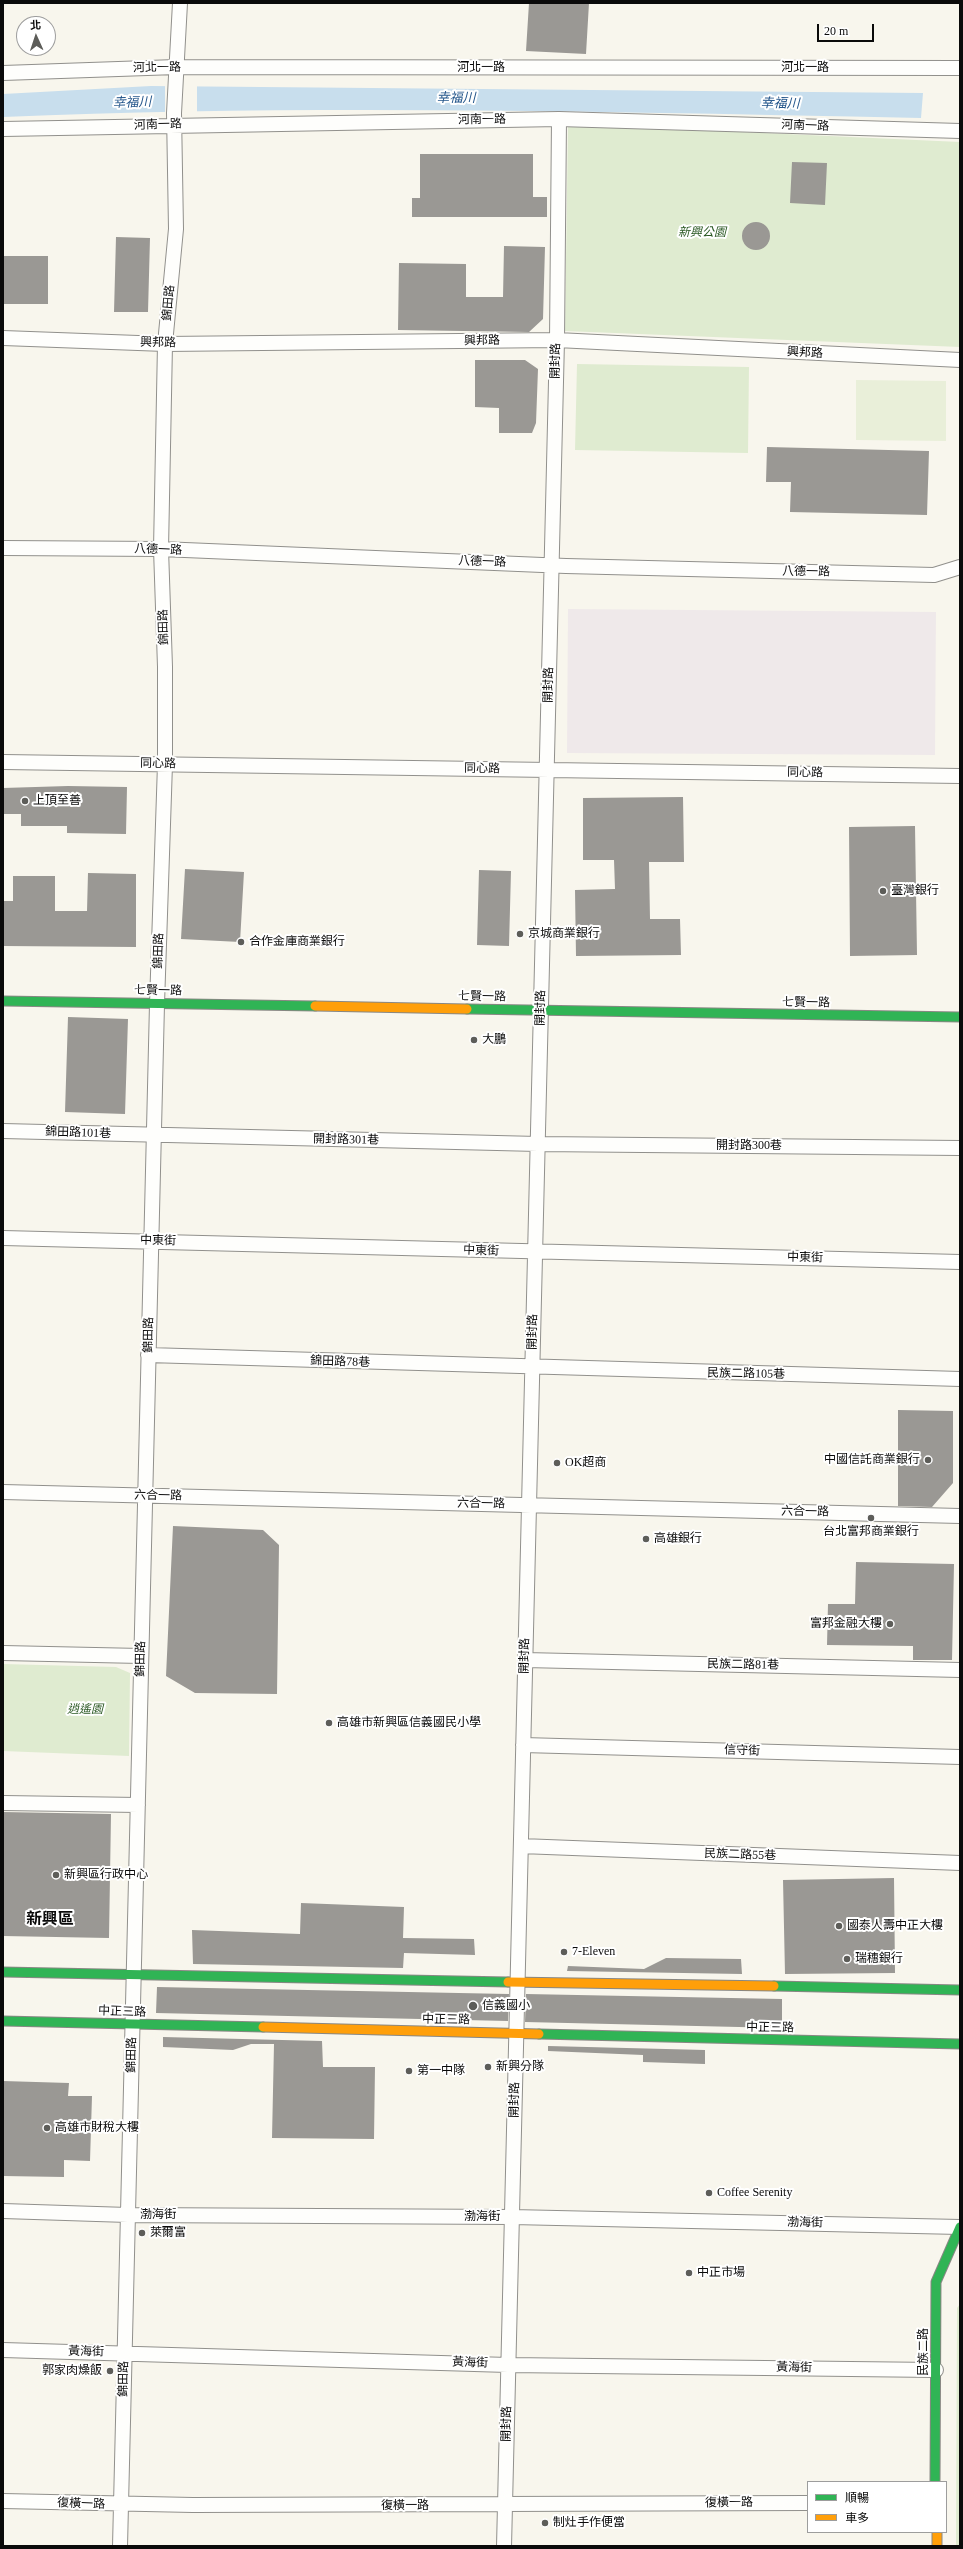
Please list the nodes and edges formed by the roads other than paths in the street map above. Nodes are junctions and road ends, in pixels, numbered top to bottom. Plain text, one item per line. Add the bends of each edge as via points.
1 (180, 3) edge
2 (176, 67) junction
3 (960, 68) edge
4 (3, 73) edge
5 (174, 119) junction
6 (559, 119) junction
7 (3, 129) edge
8 (960, 131) edge
9 (3, 338) edge
10 (557, 340) junction
11 (166, 344) junction
12 (960, 360) edge
13 (3, 548) edge
14 (161, 549) junction
15 (551, 564) junction
16 (960, 567) edge
17 (3, 762) edge
18 (165, 764) junction
19 (546, 770) junction
20 (960, 776) edge
21 (3, 1001) edge
22 (157, 1004) junction
23 (541, 1010) junction
24 (960, 1017) edge
25 (3, 1131) edge
26 (154, 1135) junction
27 (538, 1144) junction
28 (960, 1148) edge
29 (3, 1238) edge
30 (151, 1241) junction
31 (535, 1253) junction
32 (960, 1262) edge
33 (148, 1356) junction
34 (532, 1368) junction
35 (960, 1379) edge
36 (3, 1492) edge
37 (145, 1495) junction
38 (529, 1505) junction
39 (960, 1516) edge
40 (3, 1653) edge
41 (141, 1656) junction
42 (525, 1660) junction
43 (960, 1670) edge
44 (523, 1745) junction
45 (960, 1757) edge
46 (3, 1803) edge
47 (138, 1805) junction
48 (521, 1846) junction
49 (960, 1863) edge
50 (3, 1972) edge
51 (134, 1974) junction
52 (518, 1981) junction
53 (960, 1990) edge
54 (3, 2021) edge
55 (132, 2024) junction
56 (516, 2034) junction
57 (960, 2044) edge
58 (3, 2211) edge
59 (128, 2215) junction
60 (512, 2217) junction
61 (960, 2227) edge
62 (3, 2350) edge
63 (124, 2353) junction
64 (508, 2365) junction
65 (936, 2370) junction
66 (935, 2481) edge
67 (3, 2501) edge
68 (807, 2503) edge
69 (121, 2505) junction
70 (505, 2506) junction
71 (937, 2533) edge
72 (120, 2546) edge
73 (504, 2546) edge
74 (937, 2546) edge

1 - 2 street
2 - 3 street, 河北一路
2 - 4 street, 河北一路
2 - 5 street, 錦田路
5 - 6 street, 河南一路
5 - 7 street, 河南一路
5 - 11 street, 錦田路 via 176,229
6 - 8 street, 河南一路
6 - 10 street, 開封路
9 - 11 street, 興邦路
10 - 11 street, 興邦路
10 - 12 street, 興邦路
10 - 15 street, 開封路
11 - 14 street, 錦田路
13 - 14 street, 八德一路
14 - 15 street, 八德一路
14 - 18 street, 錦田路
15 - 16 street, 八德一路 via 934,575
15 - 19 street, 開封路
17 - 18 street, 同心路
18 - 19 street, 同心路
18 - 22 street, 錦田路
19 - 20 street, 同心路
19 - 23 street, 開封路
21 - 22 street, 七賢一路
22 - 23 street, 七賢一路
22 - 26 street, 錦田路
23 - 24 street, 七賢一路
23 - 27 street, 開封路
25 - 26 street, 錦田路101巷
26 - 27 street, 開封路301巷
26 - 30 street, 錦田路
27 - 28 street, 開封路300巷
27 - 31 street, 開封路
29 - 30 street, 中東街
30 - 31 street, 中東街
30 - 33 street, 錦田路
31 - 32 street, 中東街
31 - 34 street, 開封路
33 - 34 street, 錦田路78巷
33 - 37 street, 錦田路
34 - 35 street, 民族二路105巷
34 - 38 street, 開封路
36 - 37 street, 六合一路
37 - 38 street, 六合一路
37 - 41 street, 錦田路
38 - 39 street, 六合一路
38 - 42 street, 開封路
40 - 41 street
41 - 47 street, 錦田路
42 - 43 street, 民族二路81巷
42 - 44 street, 開封路
44 - 45 street, 信守街
44 - 48 street, 開封路
46 - 47 street
47 - 51 street, 錦田路
48 - 49 street, 民族二路55巷
48 - 52 street, 開封路
50 - 51 street
51 - 52 street
51 - 55 street, 錦田路
52 - 53 street
52 - 56 street, 開封路
54 - 55 street, 中正三路
55 - 56 street, 中正三路
55 - 59 street, 錦田路
56 - 57 street, 中正三路
56 - 60 street, 開封路
58 - 59 street, 渤海街
59 - 60 street, 渤海街
59 - 63 street, 錦田路
60 - 61 street, 渤海街
60 - 64 street, 開封路
61 - 65 street, 民族二路 via 936,2282
62 - 63 street, 黃海街
63 - 64 street, 黃海街
63 - 69 street, 錦田路
64 - 65 street, 黃海街
64 - 70 street, 開封路
65 - 66 street, 民族二路
67 - 69 street, 復橫一路
68 - 70 street, 復橫一路
69 - 70 street, 復橫一路
69 - 72 street, 錦田路
70 - 73 street, 開封路
71 - 74 street

